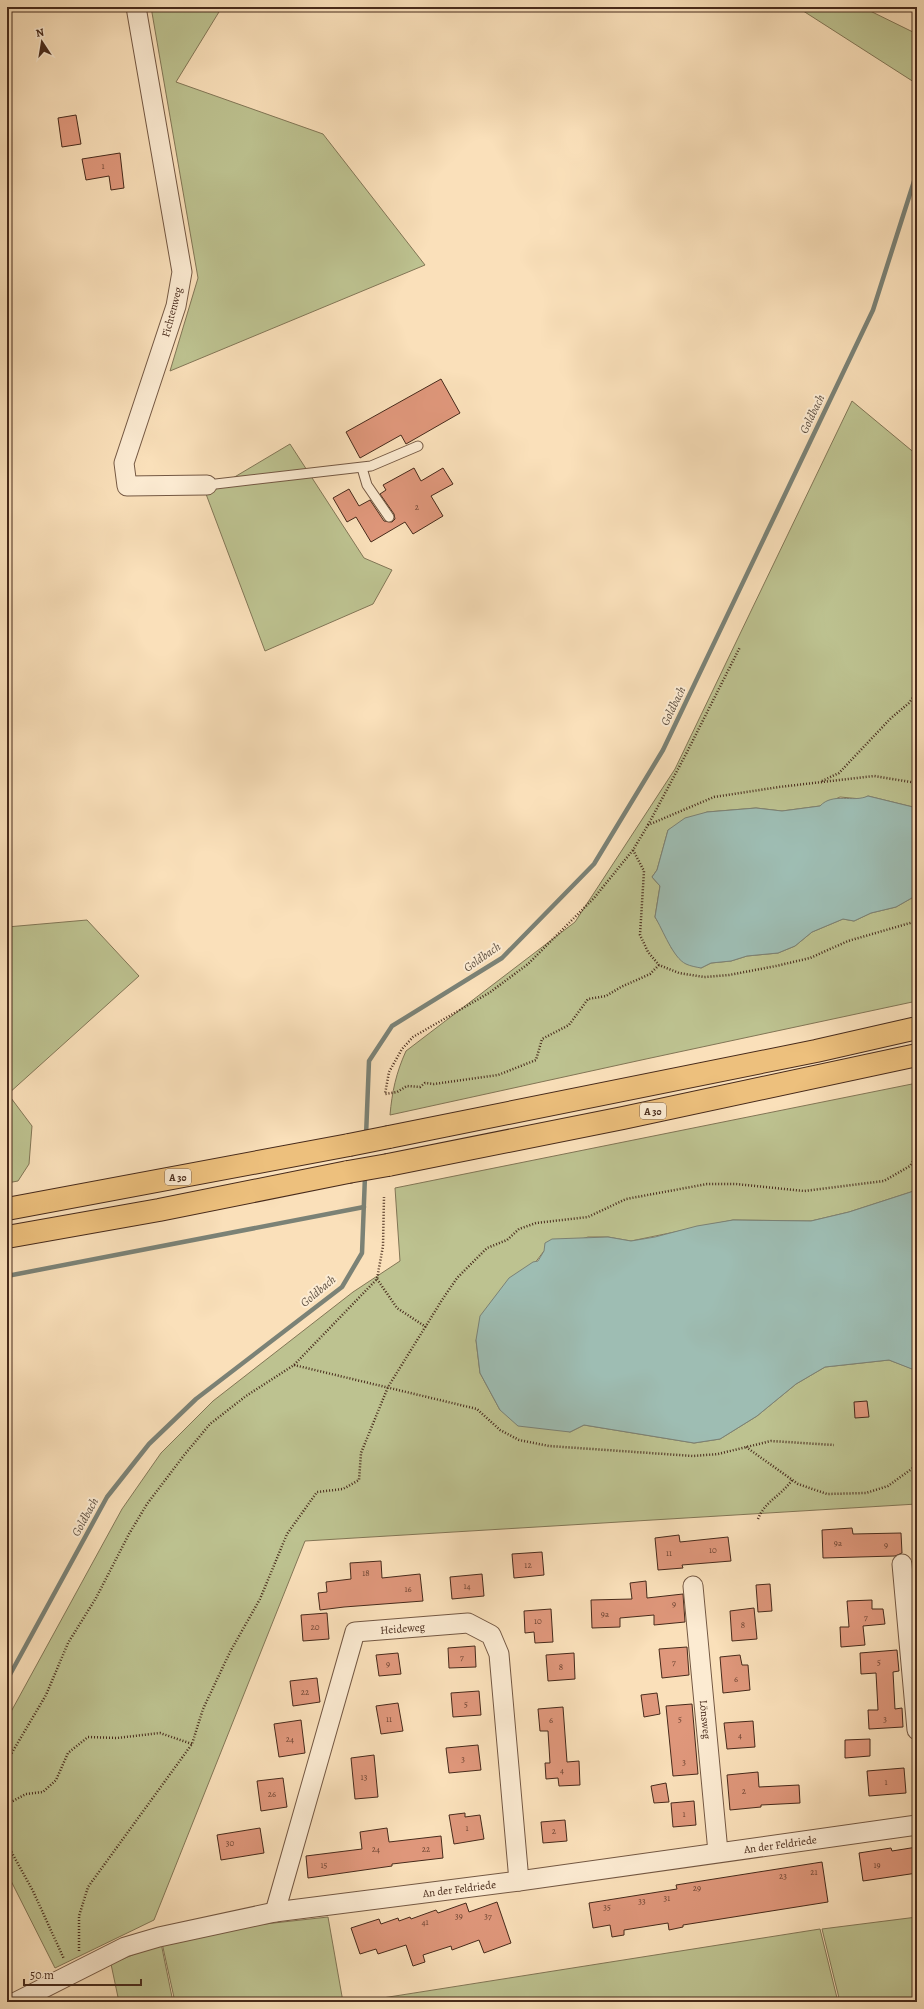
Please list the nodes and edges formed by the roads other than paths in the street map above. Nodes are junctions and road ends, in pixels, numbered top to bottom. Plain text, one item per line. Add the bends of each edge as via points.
1 (136, 7) edge
2 (418, 446) dead end
3 (362, 468) junction
4 (207, 485) joint
5 (389, 517) dead end
6 (917, 1028) edge
7 (917, 1055) edge
8 (7, 1209) edge
9 (7, 1237) edge
10 (902, 1564) dead end
11 (693, 1586) dead end
12 (917, 1730) edge
13 (917, 1825) edge
14 (718, 1852) junction
15 (519, 1880) junction
16 (275, 1912) junction
17 (16, 2002) edge

1 - 4 street, Fichtenweg via 182,272 176,306 124,463 127,486
2 - 3 lane
3 - 4 lane
3 - 5 lane via 367,485
6 - 8 highway, A 30, bridge via 816,1051 349,1145
7 - 9 highway, A 30, bridge via 631,1116 159,1210
10 - 12 street
11 - 14 street, Lönsweg
13 - 14 street, An der Feldriede
14 - 15 street, An der Feldriede
15 - 16 street, An der Feldriede
15 - 16 street, Heideweg via 499,1654 491,1635 468,1623 354,1632
16 - 17 street, An der Feldriede via 159,1937 125,1947

